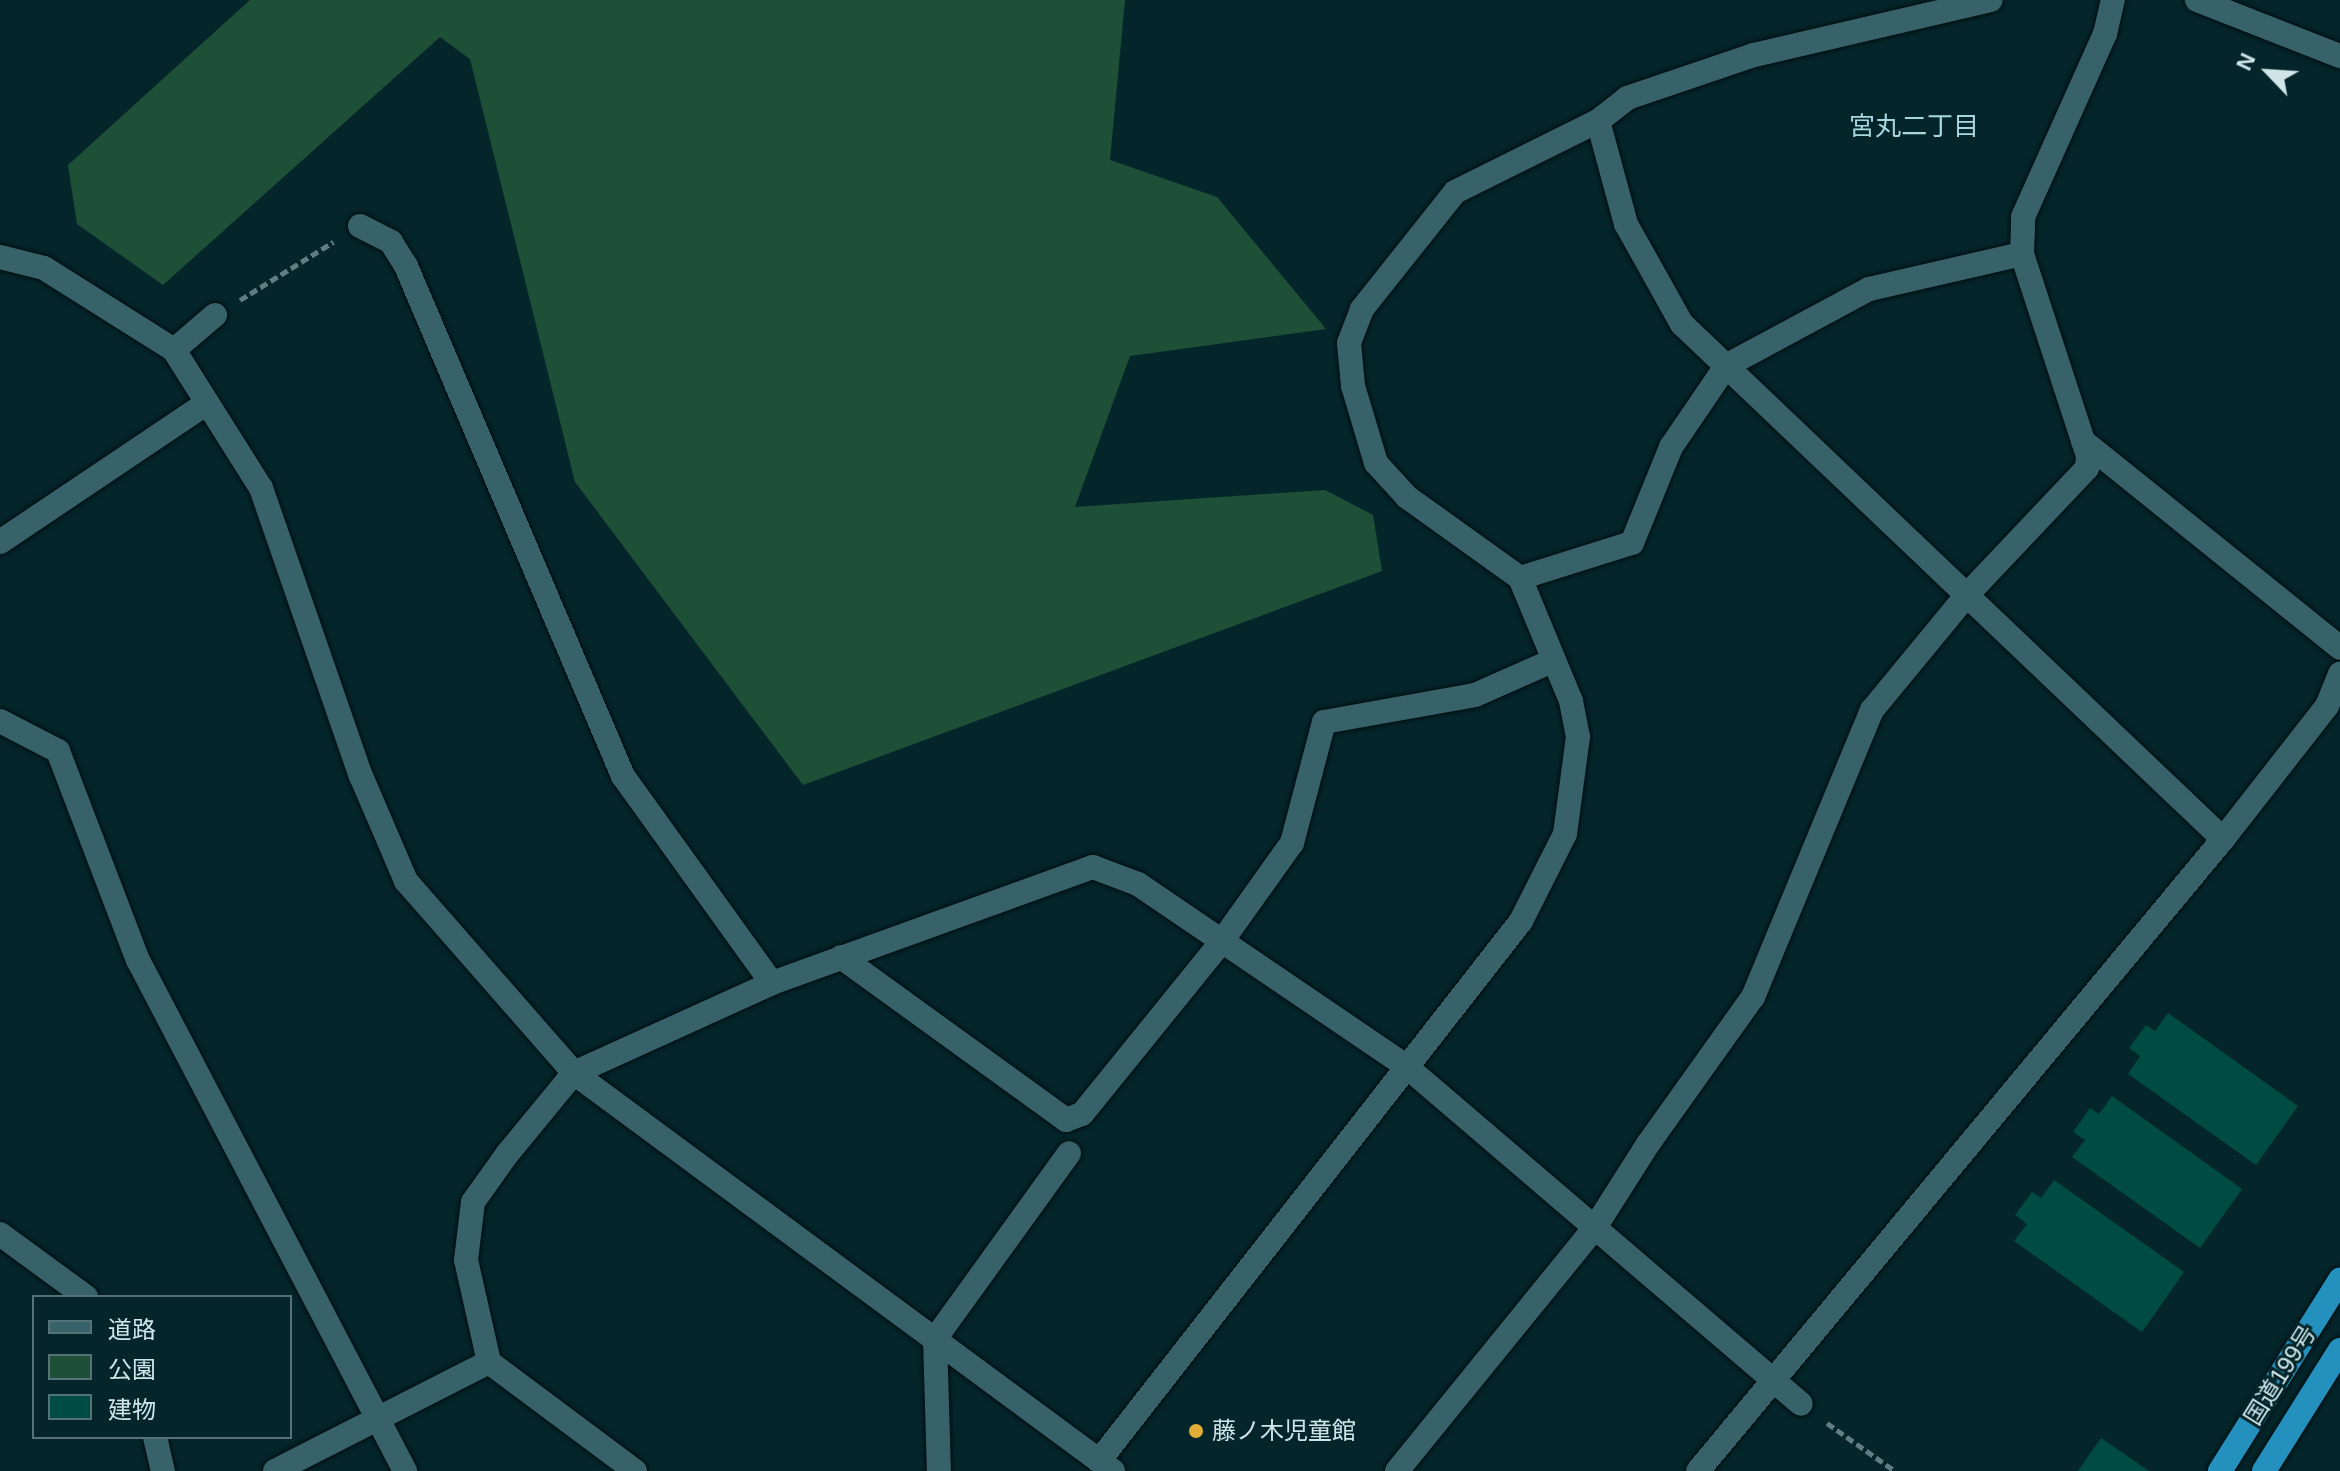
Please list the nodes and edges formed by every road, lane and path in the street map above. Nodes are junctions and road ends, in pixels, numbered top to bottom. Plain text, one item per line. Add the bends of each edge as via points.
1 (1991, 0) edge
2 (2113, 0) edge
3 (2197, 0) edge
4 (2340, 56) edge
5 (1598, 121) junction
6 (360, 226) joint
7 (2022, 254) junction
8 (0, 257) edge
9 (215, 315) joint
10 (174, 350) junction
11 (1726, 366) junction
12 (207, 403) junction
13 (2083, 441) junction
14 (0, 542) edge
15 (1520, 578) junction
16 (1965, 597) junction
17 (2340, 648) edge
18 (1554, 660) junction
19 (2340, 673) edge
20 (0, 721) edge
21 (2223, 839) junction
22 (1222, 941) junction
23 (841, 957) junction
24 (772, 983) junction
25 (1407, 1067) junction
26 (574, 1073) junction
27 (1069, 1153) dead end
28 (1594, 1229) junction
29 (0, 1234) edge
30 (2340, 1280) edge
31 (83, 1295) edge
32 (935, 1339) junction
33 (2340, 1350) edge
34 (489, 1362) junction
35 (1774, 1385) junction
36 (1801, 1404) joint
37 (380, 1420) junction
38 (155, 1439) edge
39 (1106, 1466) edge
40 (163, 1471) edge
41 (275, 1471) edge
42 (405, 1471) edge
43 (635, 1471) edge
44 (939, 1471) edge
45 (1397, 1471) edge
46 (1698, 1471) edge
47 (1895, 1471) edge
48 (2220, 1471) edge
49 (2264, 1471) edge

1 - 5 street via 1754,55 1627,98
2 - 7 street via 2105,34 2023,217
3 - 4 street
5 - 11 street via 1626,224 1682,324
5 - 15 street via 1455,192 1362,309 1349,343 1353,386 1376,463 1407,497
6 - 9 path
6 - 24 street via 391,242 406,266 623,776
7 - 11 street via 1869,289
7 - 13 street
8 - 10 street via 44,268
9 - 10 street
10 - 12 street
11 - 15 street via 1671,447 1632,543
11 - 16 street
12 - 14 street
12 - 26 street via 261,488 361,776 406,881
13 - 16 street via 2087,468
13 - 17 street
15 - 18 street
16 - 21 street
16 - 28 street via 1872,710 1753,997
18 - 22 street via 1475,695 1324,722 1292,843
18 - 25 street via 1578,737 1565,834 1521,921
19 - 21 street via 2327,706
20 - 37 street via 58,751 138,960
21 - 35 street
22 - 23 street via 1138,884 1093,867
22 - 23 street via 1082,1114 1066,1120
22 - 25 street
23 - 24 street
24 - 26 street
25 - 28 street
25 - 39 street
26 - 32 street
26 - 34 street via 473,1202 466,1260
27 - 32 street
28 - 35 street
28 - 45 street
29 - 31 street
30 - 48 highway, 国道199号
32 - 39 street
32 - 44 street
33 - 49 highway, 国道199号
34 - 37 street
34 - 43 street
35 - 36 street
35 - 46 street
36 - 47 path
37 - 41 street
37 - 42 street
38 - 40 street

